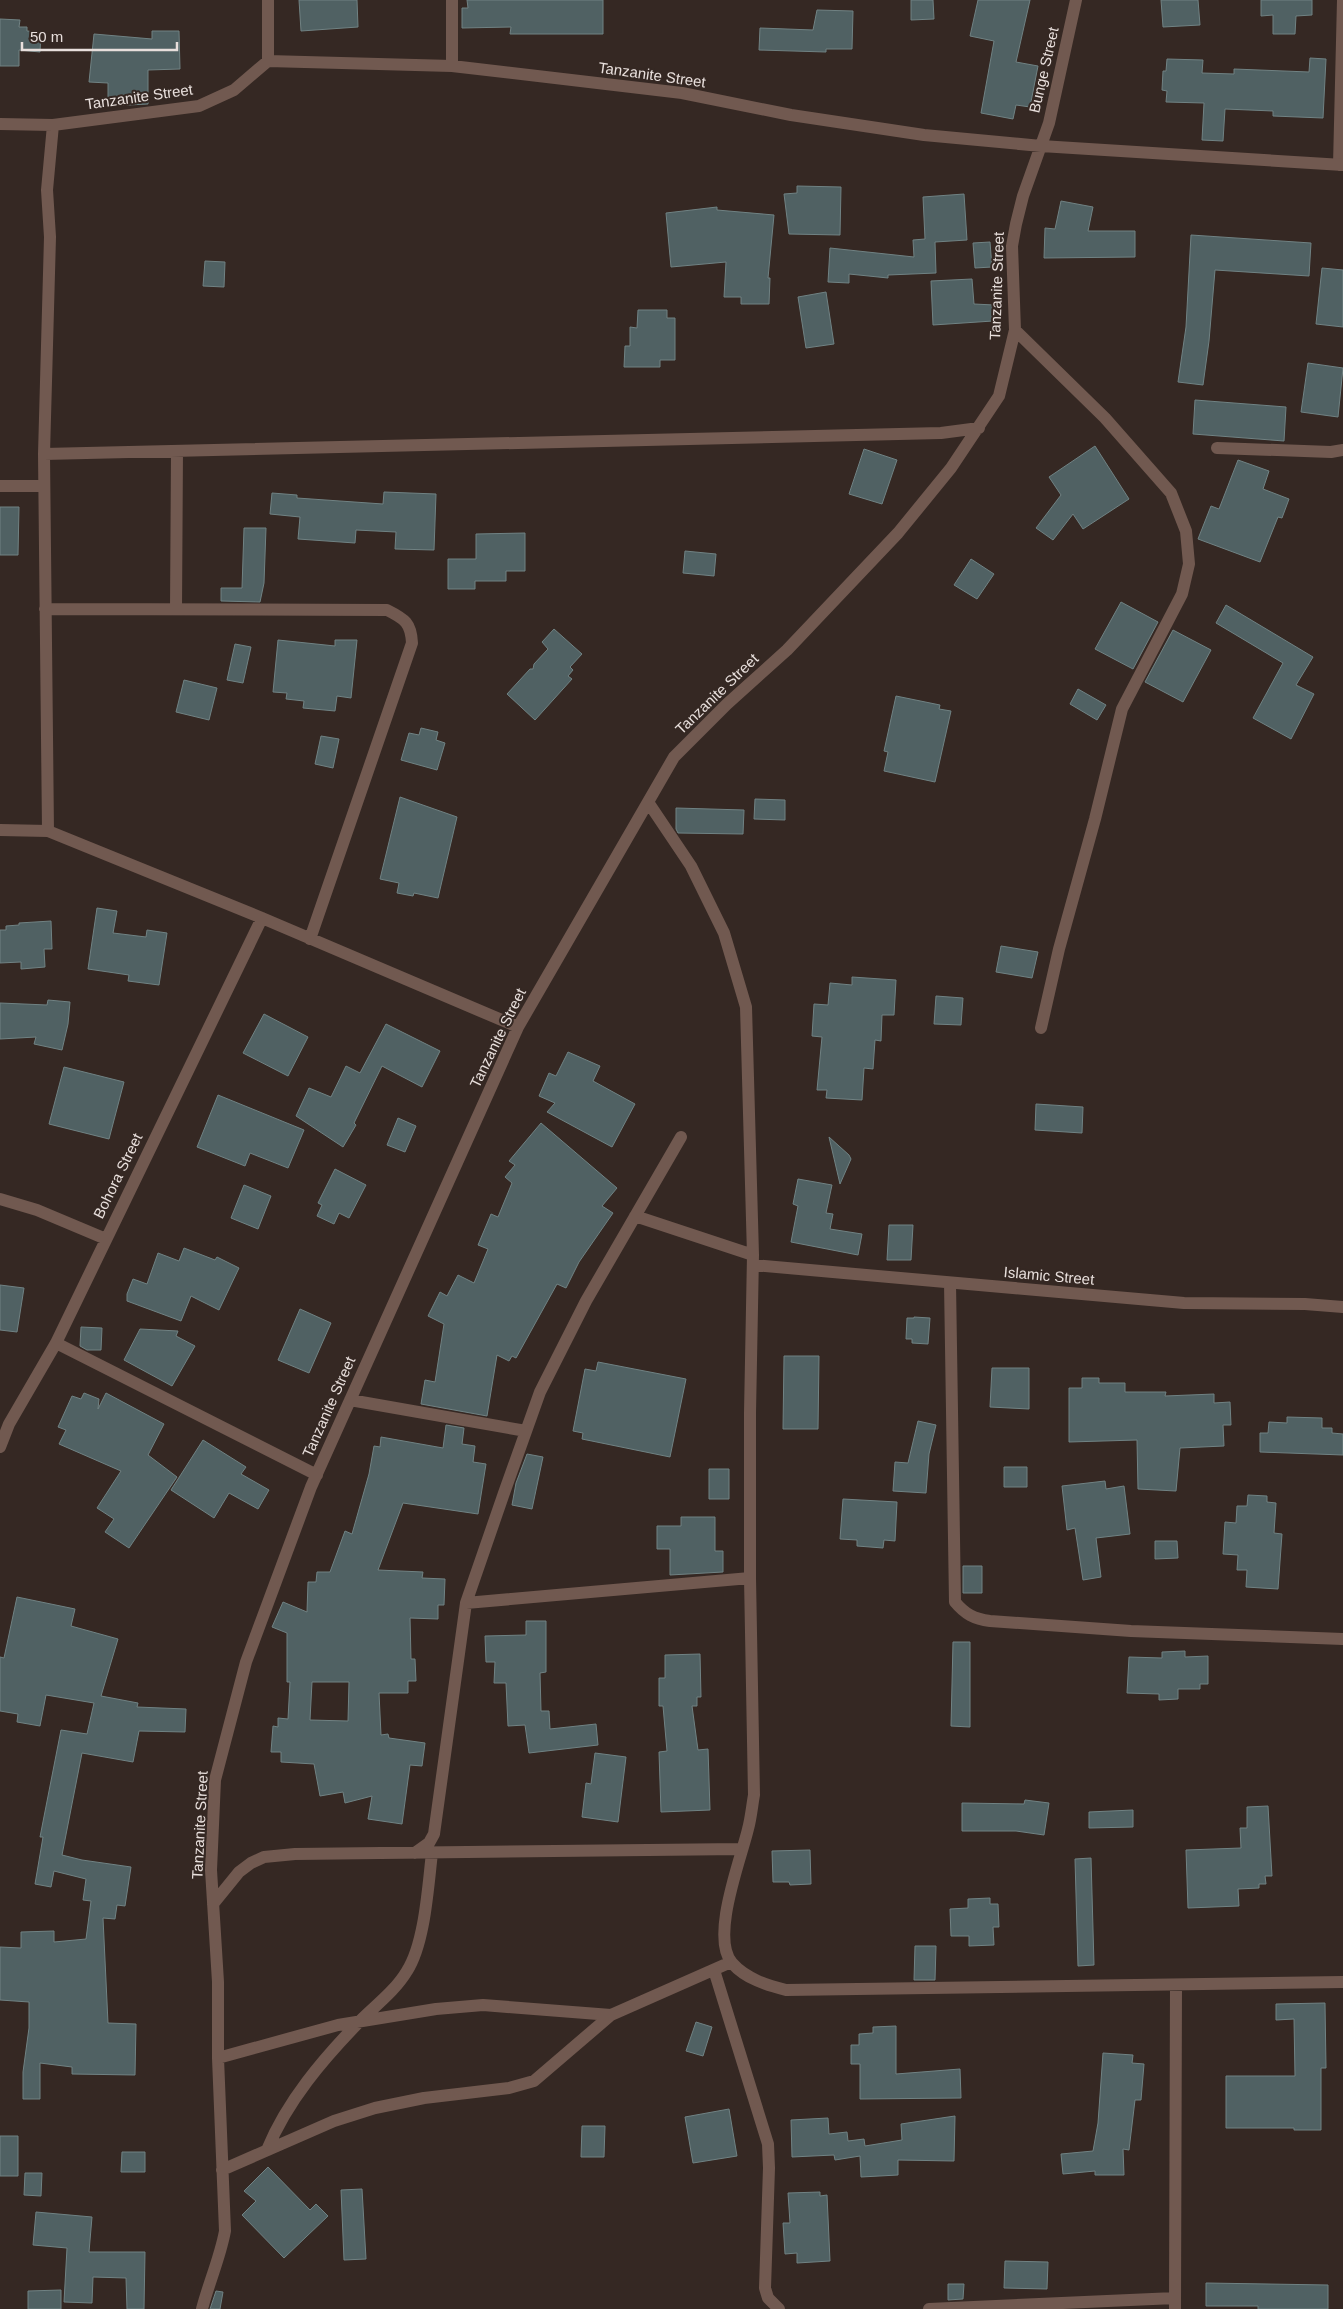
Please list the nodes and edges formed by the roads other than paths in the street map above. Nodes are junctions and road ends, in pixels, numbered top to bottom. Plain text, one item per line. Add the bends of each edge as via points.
1 (268, 0) edge
2 (452, 0) edge
3 (1076, 0) edge
4 (1342, 0) edge
5 (268, 61) junction
6 (452, 66) junction
7 (0, 124) edge
8 (53, 125) junction
9 (1041, 146) junction
10 (1341, 165) edge
11 (1015, 330) junction
12 (979, 428) junction
13 (1217, 448) dead end
14 (1343, 450) edge
15 (177, 451) junction
16 (44, 454) junction
17 (0, 486) edge
18 (44, 486) junction
19 (45, 608) junction
20 (176, 609) junction
21 (648, 802) junction
22 (0, 830) edge
23 (48, 830) junction
24 (262, 918) junction
25 (310, 939) junction
26 (518, 1027) junction
27 (1041, 1028) dead end
28 (681, 1137) dead end
29 (0, 1199) edge
30 (636, 1216) junction
31 (106, 1239) junction
32 (753, 1260) junction
33 (950, 1283) junction
34 (1343, 1307) edge
35 (56, 1343) junction
36 (350, 1400) junction
37 (526, 1431) junction
38 (0, 1447) edge
39 (316, 1475) junction
40 (750, 1578) junction
41 (466, 1603) junction
42 (1343, 1640) edge
43 (741, 1849) junction
44 (414, 1853) junction
45 (432, 1853) junction
46 (214, 1904) junction
47 (731, 1962) junction
48 (714, 1970) junction
49 (1343, 1982) edge
50 (1176, 1985) junction
51 (611, 2015) junction
52 (360, 2022) junction
53 (218, 2058) junction
54 (268, 2150) junction
55 (222, 2170) junction
56 (1175, 2304) edge
57 (776, 2308) edge
58 (202, 2309) edge
59 (929, 2309) edge

1 - 5 street
2 - 6 street
3 - 9 street, Bunge Street
4 - 10 street
5 - 6 street, Tanzanite Street
5 - 8 street, Tanzanite Street via 234,90 199,106
6 - 9 street, Tanzanite Street via 682,93 791,115 924,135
7 - 8 street, Tanzanite Street
8 - 16 street via 47,190 50,237
9 - 10 street
9 - 11 street, Tanzanite Street via 1023,196 1012,246
11 - 12 street, Tanzanite Street via 999,396
11 - 27 street via 1105,418 1171,493 1186,531 1189,564 1182,594 1122,709 1096,818 1058,949
12 - 15 street via 941,433
12 - 21 street, Tanzanite Street via 951,468 859,577 674,757
13 - 14 street
15 - 16 street
15 - 20 street
16 - 18 street
17 - 18 street
18 - 19 street
19 - 20 street
19 - 23 street
20 - 25 street via 387,610 402,617 411,628 412,643
21 - 26 street, Tanzanite Street
21 - 32 street via 691,866 724,933 746,1007
22 - 23 street
23 - 24 street
24 - 25 street
24 - 31 street, Bohora Street
25 - 26 street
26 - 36 street, Tanzanite Street
28 - 30 street
29 - 31 street via 37,1210
30 - 32 street, Islamic Street
30 - 37 street via 586,1301 540,1392
31 - 35 street, Bohora Street
32 - 33 street, Islamic Street
32 - 40 street
33 - 34 street, Islamic Street via 1184,1303
33 - 42 street via 955,1602 964,1612 976,1619 999,1622
35 - 38 street, Bohora Street via 9,1424
35 - 39 street
36 - 37 street
36 - 39 street, Tanzanite Street
37 - 41 street
39 - 46 street, Tanzanite Street via 246,1662 215,1780 211,1870
40 - 41 street
40 - 43 street via 754,1795 748,1831
41 - 44 street via 434,1834 429,1844
43 - 45 street
43 - 47 street via 725,1922 724,1947
44 - 45 street
44 - 46 street via 264,1857 239,1872
45 - 52 street via 417,1949 408,1970 391,1992
46 - 53 street, Tanzanite Street
47 - 48 street
47 - 50 street via 752,1979 786,1990
48 - 51 street
48 - 57 street via 768,2144 764,2288
49 - 50 street
50 - 56 street
51 - 52 street via 484,2005 436,2009
51 - 54 street via 530,2083 375,2108 334,2121
52 - 53 street
52 - 54 street via 316,2070 275,2131
53 - 55 street, Tanzanite Street
54 - 55 street
55 - 58 street, Tanzanite Street via 225,2231
56 - 59 street

